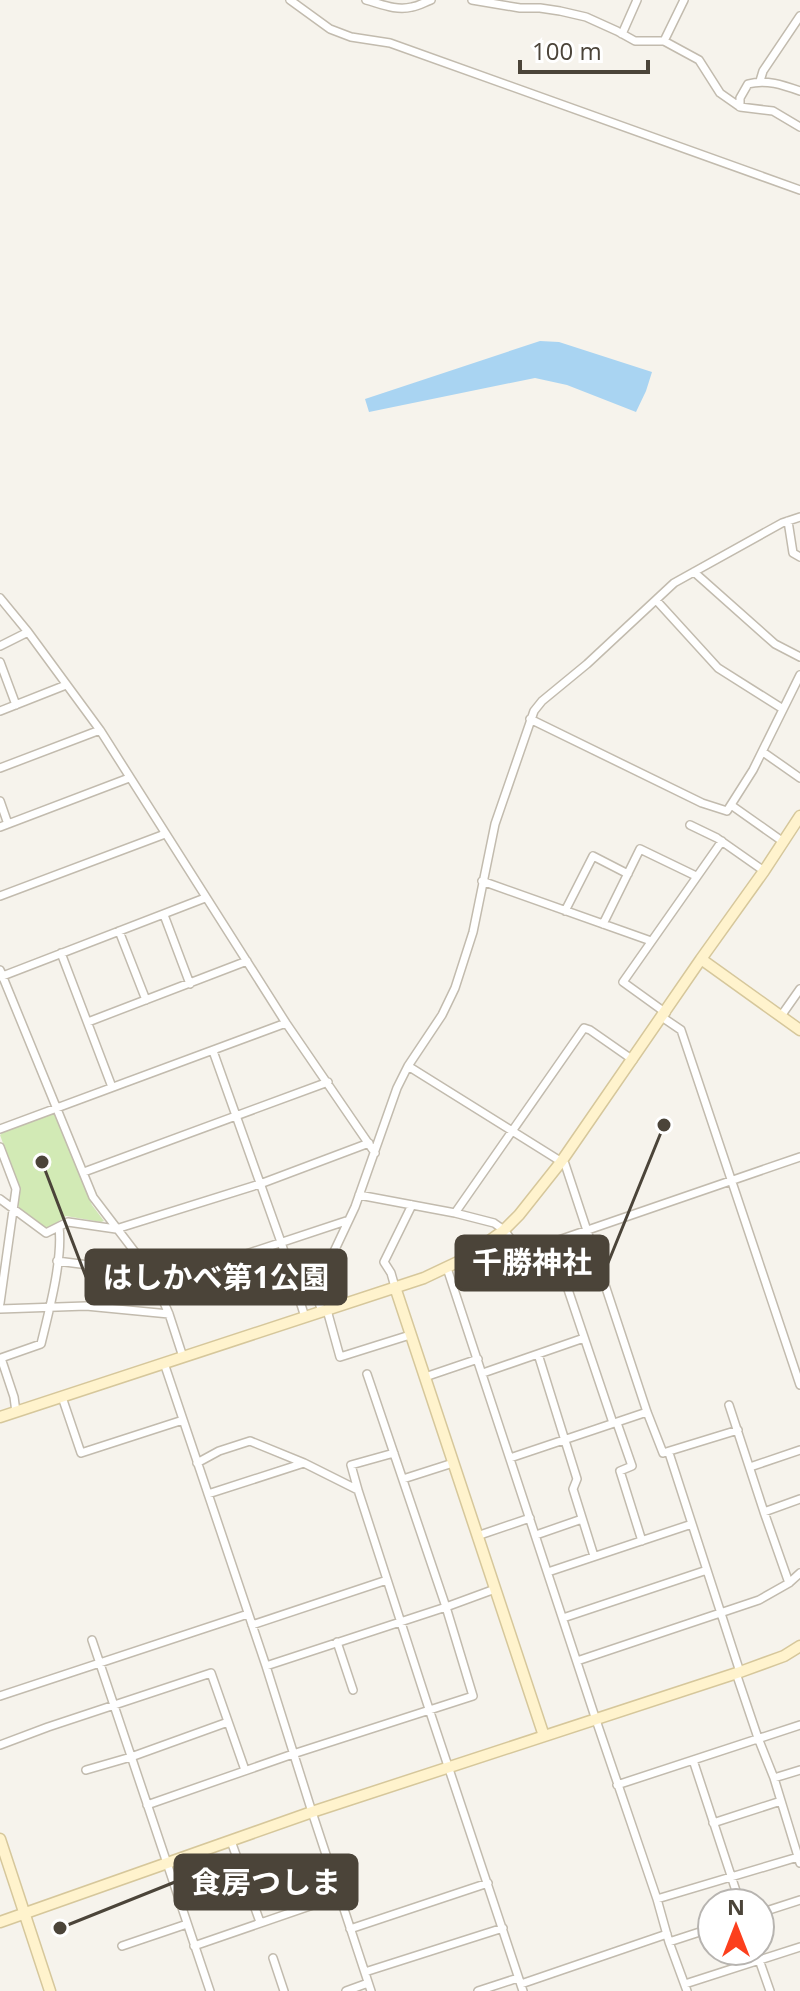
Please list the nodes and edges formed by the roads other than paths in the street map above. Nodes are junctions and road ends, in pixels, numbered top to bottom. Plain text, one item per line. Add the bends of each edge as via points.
1 (290, 0) edge
2 (366, 0) edge
3 (430, 0) edge
4 (472, 0) edge
5 (637, 0) edge
6 (684, 0) edge
7 (378, 2) edge
8 (489, 2) edge
9 (800, 16) edge
10 (622, 34) junction
11 (664, 41) junction
12 (760, 81) junction
13 (800, 91) edge
14 (740, 107) junction
15 (800, 127) edge
16 (800, 190) edge
17 (800, 517) edge
18 (788, 521) junction
19 (800, 557) edge
20 (694, 572) junction
21 (0, 598) edge
22 (656, 600) junction
23 (28, 632) junction
24 (0, 646) edge
25 (800, 657) edge
26 (0, 662) edge
27 (800, 675) edge
28 (66, 685) junction
29 (16, 705) junction
30 (783, 709) junction
31 (0, 711) edge
32 (530, 719) junction
33 (100, 730) junction
34 (763, 752) junction
35 (0, 768) edge
36 (129, 778) junction
37 (800, 778) edge
38 (0, 801) edge
39 (731, 805) junction
40 (800, 816) edge
41 (4, 825) edge
42 (690, 825) dead end
43 (165, 834) junction
44 (722, 841) junction
45 (782, 841) junction
46 (764, 871) junction
47 (628, 874) junction
48 (696, 876) junction
49 (482, 881) junction
50 (0, 896) edge
51 (205, 898) junction
52 (565, 911) junction
53 (164, 915) junction
54 (603, 924) junction
55 (119, 931) junction
56 (651, 941) junction
57 (61, 953) junction
58 (701, 959) junction
59 (247, 961) junction
60 (1, 974) edge
61 (190, 984) junction
62 (800, 989) edge
63 (146, 1000) junction
64 (664, 1015) junction
65 (781, 1016) junction
66 (88, 1022) junction
67 (286, 1023) junction
68 (800, 1030) edge
69 (213, 1051) junction
70 (633, 1060) junction
71 (408, 1066) junction
72 (328, 1082) junction
73 (112, 1087) junction
74 (56, 1107) junction
75 (236, 1117) junction
76 (0, 1129) edge
77 (512, 1131) junction
78 (369, 1143) junction
79 (0, 1147) edge
80 (375, 1153) junction
81 (800, 1157) edge
82 (561, 1162) junction
83 (84, 1172) junction
84 (733, 1181) junction
85 (260, 1184) junction
86 (359, 1195) junction
87 (0, 1199) edge
88 (412, 1205) junction
89 (14, 1211) junction
90 (455, 1213) junction
91 (347, 1221) junction
92 (59, 1227) junction
93 (116, 1229) junction
94 (504, 1230) junction
95 (588, 1231) junction
96 (281, 1242) junction
97 (552, 1242) junction
98 (57, 1261) junction
99 (447, 1268) junction
100 (151, 1273) junction
101 (395, 1287) junction
102 (0, 1306) edge
103 (50, 1307) junction
104 (324, 1310) junction
105 (169, 1314) junction
106 (305, 1317) junction
107 (410, 1335) junction
108 (584, 1338) junction
109 (538, 1354) junction
110 (183, 1357) junction
111 (1, 1358) edge
112 (478, 1359) junction
113 (164, 1363) junction
114 (483, 1373) junction
115 (367, 1374) dead end
116 (425, 1377) junction
117 (799, 1381) edge
118 (62, 1397) junction
119 (729, 1405) dead end
120 (16, 1412) junction
121 (647, 1412) junction
122 (0, 1417) edge
123 (183, 1420) junction
124 (615, 1423) junction
125 (738, 1430) junction
126 (565, 1439) junction
127 (800, 1450) edge
128 (394, 1453) junction
129 (669, 1453) junction
130 (510, 1458) junction
131 (197, 1463) junction
132 (304, 1463) junction
133 (453, 1463) junction
134 (750, 1467) junction
135 (403, 1479) junction
136 (358, 1490) junction
137 (208, 1494) junction
138 (800, 1499) edge
139 (764, 1512) junction
140 (530, 1518) junction
141 (582, 1519) junction
142 (692, 1524) junction
143 (536, 1535) junction
144 (477, 1536) junction
145 (642, 1541) junction
146 (594, 1556) junction
147 (707, 1570) junction
148 (548, 1572) junction
149 (800, 1573) edge
150 (387, 1580) junction
151 (789, 1583) junction
152 (495, 1589) junction
153 (446, 1607) junction
154 (720, 1613) junction
155 (248, 1614) junction
156 (563, 1618) junction
157 (400, 1622) junction
158 (252, 1625) junction
159 (92, 1640) dead end
160 (337, 1642) junction
161 (800, 1646) edge
162 (577, 1661) junction
163 (100, 1663) junction
164 (266, 1666) junction
165 (738, 1673) junction
166 (353, 1690) dead end
167 (0, 1696) edge
168 (114, 1706) junction
169 (429, 1709) junction
170 (596, 1720) junction
171 (228, 1722) junction
172 (800, 1725) edge
173 (544, 1736) junction
174 (758, 1738) junction
175 (0, 1745) edge
176 (293, 1754) junction
177 (131, 1757) junction
178 (693, 1760) junction
179 (449, 1767) junction
180 (86, 1770) dead end
181 (245, 1770) junction
182 (800, 1770) edge
183 (774, 1778) junction
184 (617, 1785) junction
185 (781, 1801) junction
186 (147, 1805) junction
187 (312, 1812) junction
188 (713, 1823) junction
189 (800, 1828) edge
190 (791, 1831) junction
191 (0, 1839) edge
192 (231, 1841) junction
193 (799, 1860) edge
194 (166, 1863) junction
195 (731, 1877) junction
196 (488, 1883) junction
197 (734, 1887) edge
198 (339, 1896) junction
199 (657, 1899) junction
200 (800, 1900) edge
201 (776, 1908) edge
202 (25, 1914) junction
203 (0, 1922) edge
204 (260, 1922) junction
205 (187, 1924) junction
206 (503, 1928) junction
207 (350, 1929) junction
208 (696, 1932) edge
209 (668, 1938) junction
210 (122, 1946) dead end
211 (194, 1946) junction
212 (800, 1947) edge
213 (776, 1955) edge
214 (273, 1958) dead end
215 (742, 1967) edge
216 (762, 1967) edge
217 (365, 1972) junction
218 (521, 1984) edge
219 (370, 1987) edge
220 (686, 1988) edge
221 (50, 1991) edge
222 (210, 1991) edge
223 (284, 1991) edge
224 (346, 1991) edge
225 (478, 1991) edge
226 (770, 1991) edge

1 - 16 street via 330,29 351,37 390,43
2 - 7 street
3 - 7 street via 390,8
4 - 8 street
5 - 10 street
6 - 11 street
8 - 10 street via 586,17
9 - 12 street
10 - 11 street via 635,41
11 - 14 street via 699,60 720,93
12 - 13 street
12 - 14 street via 748,84
14 - 15 street via 773,111
17 - 18 street
18 - 19 street via 793,553
18 - 20 street
20 - 22 street
20 - 25 street via 775,644
21 - 23 street
22 - 30 street via 718,668
22 - 32 street via 542,701
23 - 24 street
23 - 28 street
26 - 29 street
27 - 30 street
28 - 29 street
28 - 33 street
29 - 31 street
30 - 34 street
32 - 39 street via 702,803 723,811
32 - 49 street
33 - 35 street
33 - 36 street
34 - 37 street
34 - 39 street
36 - 41 street
36 - 43 street
38 - 41 street
39 - 45 street
40 - 45 street
42 - 44 street
43 - 50 street
43 - 51 street
44 - 46 street
44 - 48 street
45 - 46 street
46 - 58 street
47 - 48 street via 640,849
47 - 52 street via 593,856
47 - 54 street
48 - 56 street
49 - 52 street
49 - 71 street via 455,988
51 - 53 street
51 - 59 street
52 - 54 street
53 - 55 street
53 - 61 street
54 - 56 street
55 - 57 street
55 - 63 street
56 - 64 street via 623,982
57 - 60 street
57 - 66 street
58 - 64 street
58 - 65 street
59 - 61 street
59 - 67 street
60 - 74 street
61 - 63 street
62 - 65 street
63 - 66 street
64 - 70 street
64 - 84 street via 681,1030
65 - 68 street
66 - 73 street
67 - 69 street
67 - 72 street
69 - 73 street
69 - 75 street
70 - 77 street via 584,1028
70 - 82 street
71 - 77 street
71 - 80 street
72 - 75 street
72 - 78 street
73 - 74 street
74 - 76 street
74 - 83 street
75 - 83 street
75 - 85 street
77 - 82 street
77 - 90 street
78 - 80 street
78 - 85 street
79 - 89 street via 16,1189
80 - 86 street
81 - 84 street
82 - 94 street
82 - 95 street
83 - 93 street via 93,1197
84 - 95 street
84 - 117 street
85 - 93 street
85 - 96 street
86 - 88 street
86 - 91 street
87 - 89 street
88 - 90 street
88 - 101 street via 384,1262
89 - 92 street via 46,1233
89 - 102 street
90 - 94 street
91 - 96 street
91 - 104 street via 315,1292
92 - 93 street via 68,1222
92 - 98 street
93 - 100 street
94 - 97 street via 521,1253
94 - 99 street
95 - 97 street
95 - 121 street
96 - 100 street via 207,1267
96 - 106 street
97 - 108 street
98 - 100 street
98 - 103 street
99 - 101 street
99 - 112 street
100 - 105 street
101 - 104 street
101 - 107 street
102 - 103 street
103 - 105 street
103 - 111 street via 41,1344
104 - 106 street
104 - 107 street via 340,1357
105 - 110 street
106 - 110 street
107 - 116 street
108 - 109 street
108 - 124 street
109 - 114 street
109 - 126 street
110 - 113 street
111 - 120 street
112 - 114 street
112 - 116 street
113 - 118 street
113 - 123 street
114 - 130 street
115 - 128 street
116 - 133 street
118 - 120 street
118 - 123 street via 81,1453
119 - 125 street
120 - 122 street
121 - 124 street
121 - 129 street via 663,1453
123 - 131 street
124 - 126 street
124 - 145 street via 632,1466 620,1471
125 - 129 street
125 - 134 street
126 - 130 street
126 - 141 street
127 - 134 street
128 - 135 street
128 - 136 street via 351,1465
129 - 142 street
130 - 140 street
131 - 132 street via 250,1441
131 - 137 street
132 - 136 street
132 - 137 street
133 - 135 street
133 - 144 street
134 - 139 street
135 - 153 street
136 - 150 street
137 - 155 street
138 - 139 street
139 - 151 street
140 - 143 street
140 - 144 street
141 - 143 street
141 - 146 street
142 - 145 street
142 - 147 street
143 - 148 street
144 - 152 street
145 - 146 street
146 - 148 street
147 - 154 street
147 - 156 street
148 - 156 street
149 - 151 street
150 - 157 street
150 - 158 street
151 - 154 street
152 - 153 street
152 - 173 street
153 - 157 street
153 - 169 street via 473,1696
154 - 162 street
154 - 165 street
155 - 158 street
155 - 163 street
156 - 162 street
157 - 160 street
157 - 169 street
158 - 164 street
159 - 163 street
160 - 164 street
160 - 166 street
161 - 165 street
162 - 170 street
163 - 167 street
163 - 168 street
164 - 176 street
165 - 170 street
165 - 174 street
168 - 171 street via 211,1673
168 - 175 street
168 - 177 street
169 - 176 street
169 - 179 street
170 - 173 street
170 - 184 street
171 - 177 street
171 - 181 street
172 - 174 street
173 - 179 street
174 - 178 street
174 - 183 street
176 - 181 street
176 - 187 street
177 - 180 street
177 - 186 street
178 - 184 street
178 - 188 street
179 - 187 street
179 - 196 street
181 - 186 street
182 - 183 street
183 - 185 street
184 - 199 street
185 - 188 street
185 - 190 street
186 - 194 street
187 - 192 street
187 - 198 street
188 - 195 street
189 - 190 street
190 - 193 street
191 - 202 street
192 - 194 street
192 - 204 street
193 - 195 street
194 - 202 street
194 - 205 street
195 - 197 street
195 - 199 street
196 - 206 street
196 - 207 street
198 - 204 street
198 - 207 street
199 - 209 street
200 - 201 street
202 - 203 street
202 - 221 street
204 - 211 street
205 - 210 street
205 - 211 street
206 - 217 street
206 - 218 street
207 - 217 street
208 - 209 street
209 - 218 street
209 - 220 street
211 - 222 street
212 - 213 street
214 - 223 street
215 - 220 street
216 - 226 street
217 - 219 street
218 - 225 street
219 - 224 street

